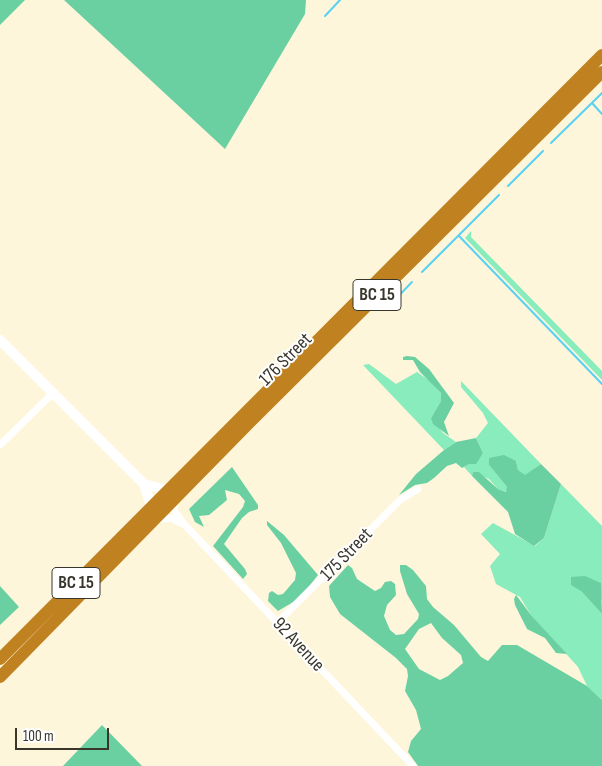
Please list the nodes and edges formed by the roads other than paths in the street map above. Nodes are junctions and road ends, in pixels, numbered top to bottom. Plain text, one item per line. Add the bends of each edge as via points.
1 (602, 55) edge
2 (602, 72) edge
3 (0, 340) edge
4 (53, 393) junction
5 (0, 446) edge
6 (144, 484) junction
7 (418, 489) dead end
8 (171, 494) junction
9 (151, 506) junction
10 (154, 520) junction
11 (184, 524) junction
12 (278, 623) junction
13 (0, 659) edge
14 (0, 677) edge
15 (413, 766) edge

1 - 8 highway, 176 Street / BC 15
2 - 8 highway, 176 Street / BC 15
3 - 4 street
4 - 5 street
4 - 6 street
6 - 8 street
6 - 9 street
7 - 12 street, 175 Street via 400,500
8 - 9 highway, 176 Street / BC 15
8 - 10 highway, 176 Street / BC 15
8 - 11 street, 92 Avenue via 174,510
9 - 13 highway, 176 Street / BC 15
10 - 11 street via 170,518
10 - 14 highway, 176 Street / BC 15
11 - 12 street, 92 Avenue
12 - 15 street, 92 Avenue

